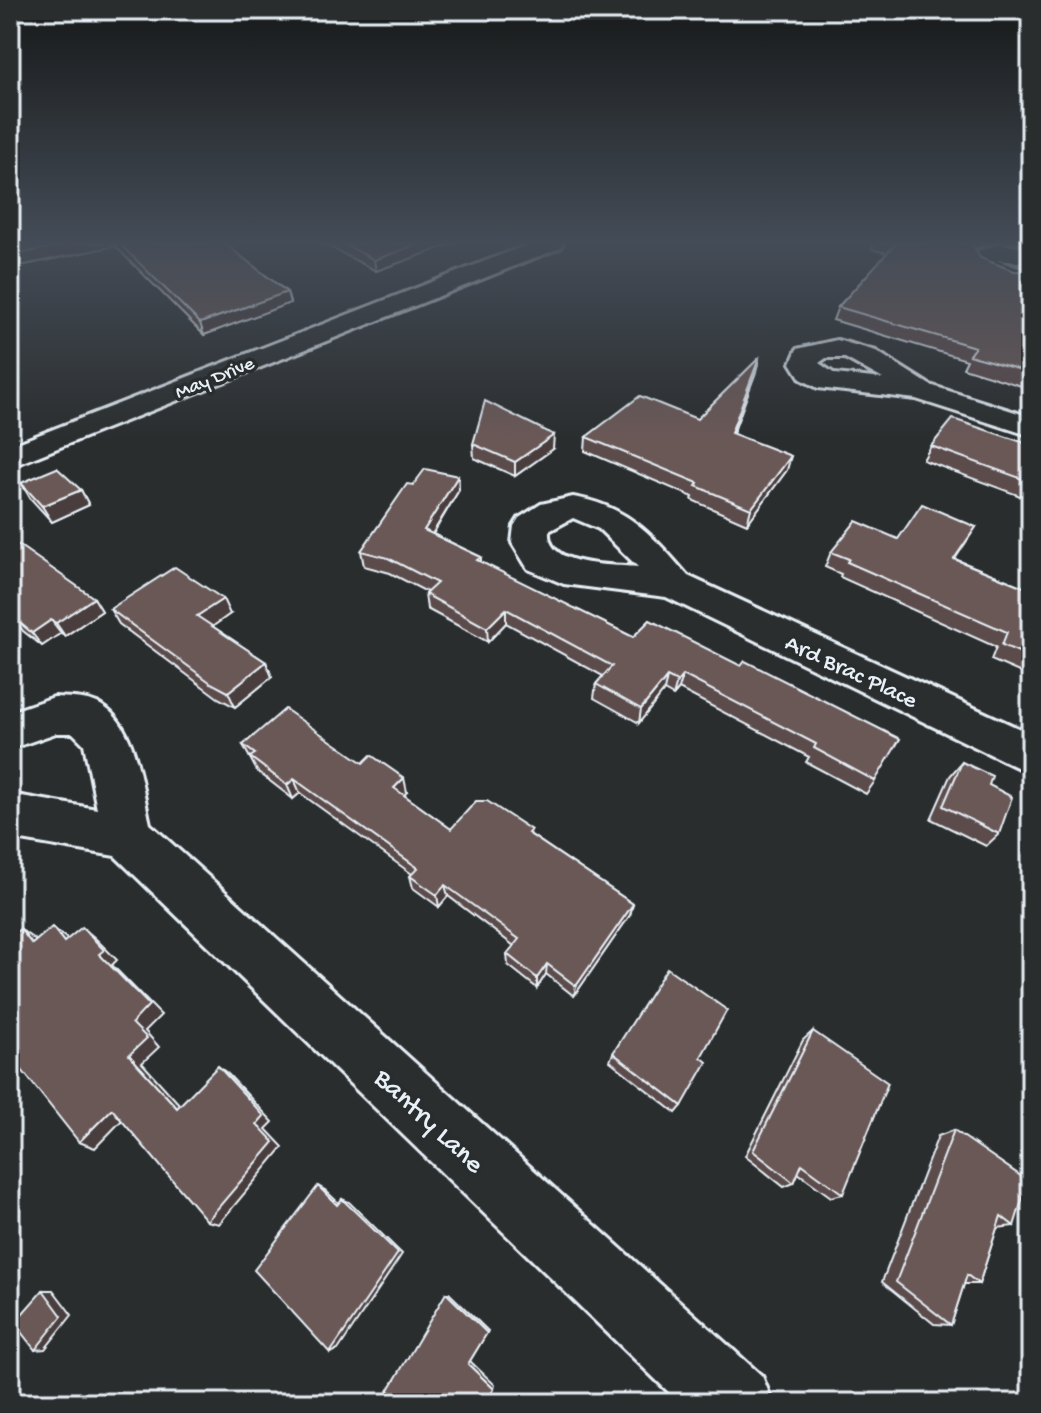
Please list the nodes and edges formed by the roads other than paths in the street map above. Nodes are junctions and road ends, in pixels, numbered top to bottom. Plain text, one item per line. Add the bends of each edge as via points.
1 (385, 309) edge
2 (920, 391) dead end
3 (1031, 427) edge
4 (10, 457) edge
5 (674, 585) dead end
6 (10, 731) edge
7 (1031, 755) edge
8 (10, 816) edge
9 (128, 836) junction
10 (735, 1403) edge

1 - 4 street, May Drive
2 - 3 street
5 - 7 street, Ard Brac Place
6 - 9 street via 54,715 82,716 98,727 107,743
8 - 9 street
9 - 10 street, Bantry Lane

